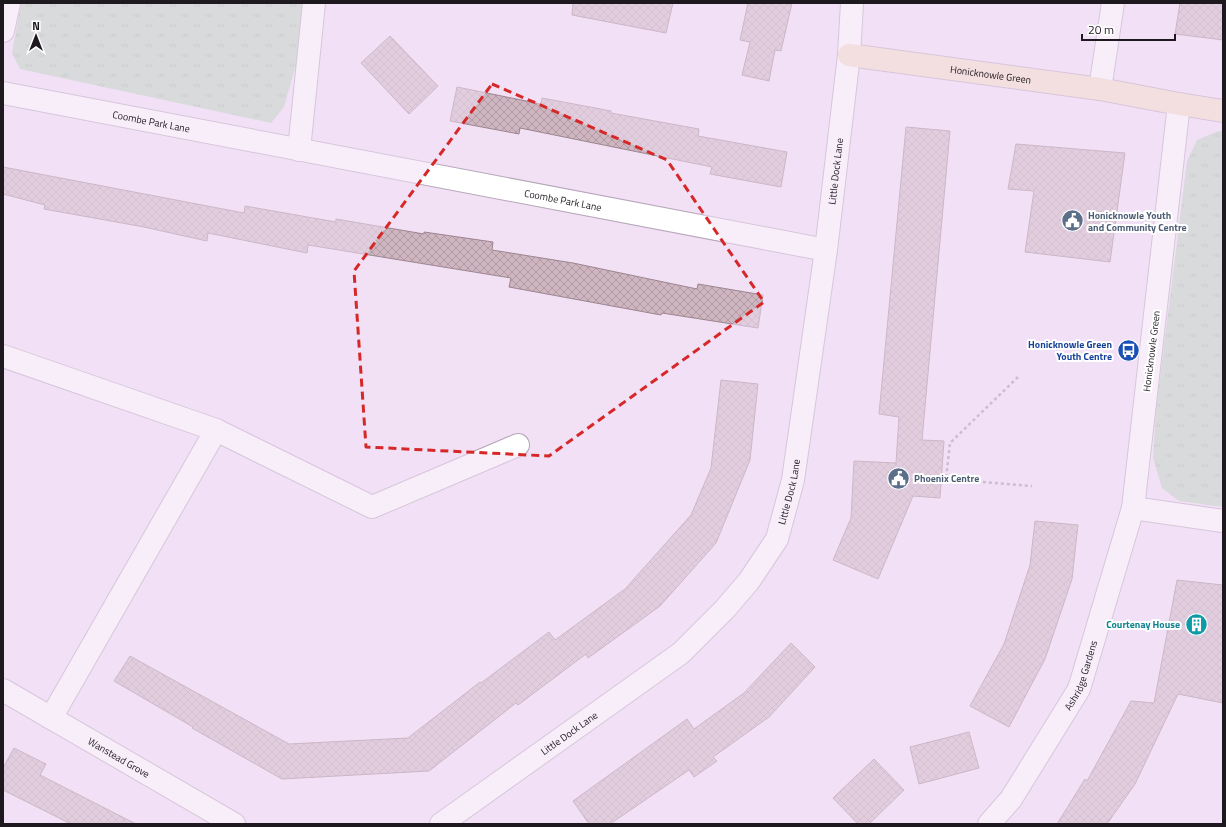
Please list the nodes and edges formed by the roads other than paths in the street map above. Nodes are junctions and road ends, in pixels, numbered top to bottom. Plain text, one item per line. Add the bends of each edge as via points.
1 (9, 3) edge
2 (314, 3) edge
3 (852, 3) edge
4 (1114, 3) edge
5 (3, 31) edge
6 (850, 55) junction
7 (1100, 89) junction
8 (3, 93) edge
9 (1179, 104) junction
10 (1223, 111) edge
11 (299, 150) junction
12 (826, 250) junction
13 (3, 356) edge
14 (216, 430) junction
15 (518, 445) dead end
16 (1134, 508) junction
17 (1223, 521) edge
18 (3, 690) edge
19 (51, 718) junction
20 (234, 824) edge
21 (442, 824) edge
22 (989, 824) edge

1 - 5 street
2 - 11 street
3 - 6 street, Little Dock Lane
4 - 7 street
6 - 7 street, Honicknowle Green
6 - 12 street, Little Dock Lane
7 - 9 street, Honicknowle Green
8 - 11 street, Coombe Park Lane
9 - 10 street, Honicknowle Green
9 - 16 street, Honicknowle Green
11 - 12 street, Coombe Park Lane
12 - 21 street, Little Dock Lane via 793,480 777,539 753,575 681,653
13 - 14 street
14 - 15 street via 372,507
14 - 19 street
16 - 17 street
16 - 22 street, Ashridge Gardens via 1079,689 1011,798
18 - 19 street, Wanstead Grove
19 - 20 street, Wanstead Grove

